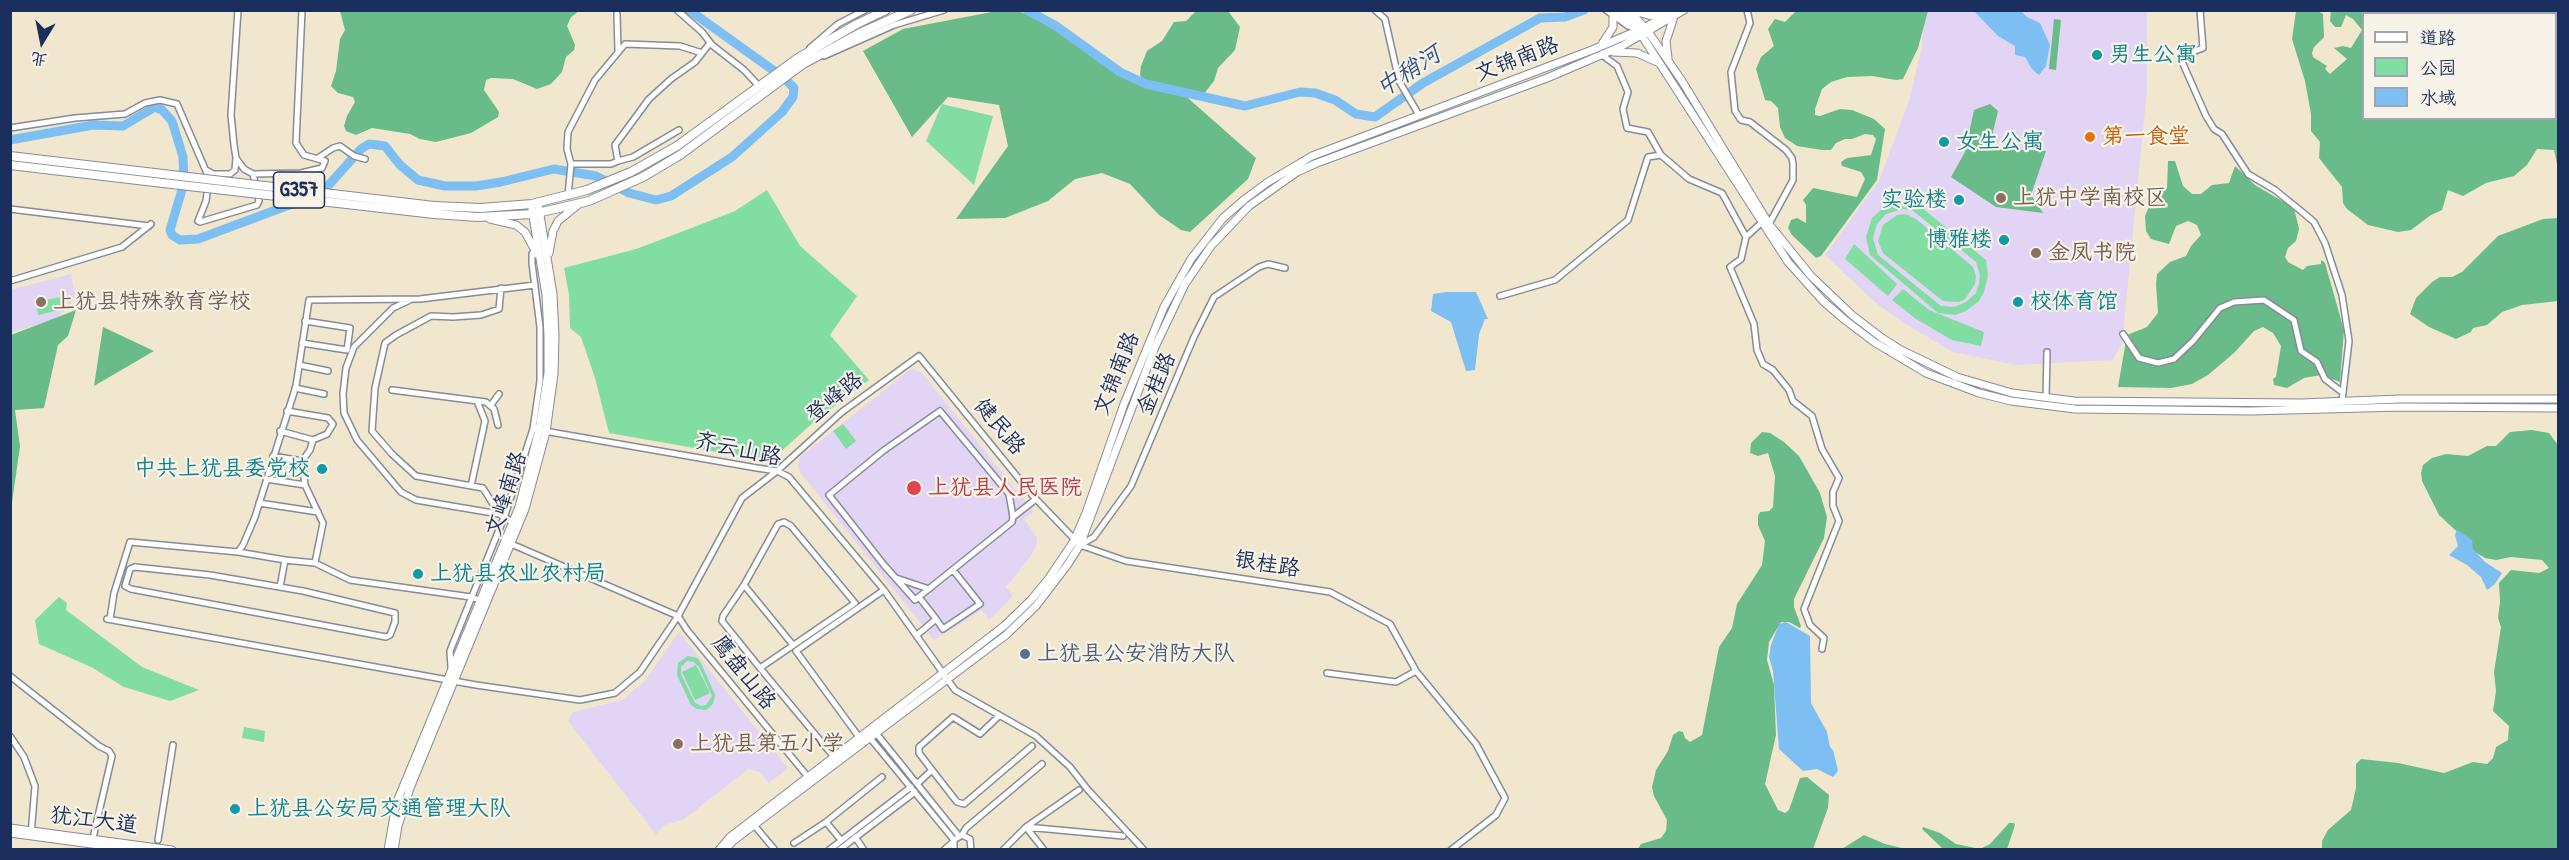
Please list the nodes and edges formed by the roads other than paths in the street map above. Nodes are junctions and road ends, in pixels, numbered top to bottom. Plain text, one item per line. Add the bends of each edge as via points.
1 (238, 10) edge
2 (303, 10) edge
3 (677, 10) edge
4 (865, 10) edge
5 (886, 10) edge
6 (911, 10) edge
7 (944, 10) edge
8 (1375, 10) edge
9 (1606, 10) edge
10 (1684, 10) edge
11 (1747, 10) edge
12 (2200, 10) edge
13 (1633, 11) edge
14 (1615, 13) edge
15 (1674, 13) edge
16 (617, 14) dead end
17 (1643, 32) junction
18 (710, 43) junction
19 (1592, 50) junction
20 (618, 52) junction
21 (702, 53) junction
22 (1602, 55) junction
23 (800, 61) junction
24 (1670, 63) junction
25 (1661, 65) junction
26 (759, 86) junction
27 (1419, 115) junction
28 (10, 128) edge
29 (680, 129) dead end
30 (1661, 154) junction
31 (10, 156) edge
32 (236, 158) junction
33 (318, 158) junction
34 (365, 159) dead end
35 (618, 161) junction
36 (572, 164) junction
37 (10, 165) edge
38 (204, 170) junction
39 (253, 174) junction
40 (163, 179) junction
41 (568, 196) junction
42 (580, 203) junction
43 (535, 204) junction
44 (10, 209) edge
45 (434, 210) junction
46 (536, 213) junction
47 (478, 217) junction
48 (1765, 224) junction
49 (1746, 237) junction
50 (536, 246) junction
51 (545, 262) junction
52 (1285, 268) dead end
53 (10, 281) edge
54 (535, 285) junction
55 (501, 288) junction
56 (1500, 296) dead end
57 (412, 299) junction
58 (305, 321) junction
59 (2123, 334) dead end
60 (302, 343) junction
61 (2047, 352) dead end
62 (919, 356) joint
63 (299, 365) junction
64 (328, 371) dead end
65 (295, 388) junction
66 (392, 390) dead end
67 (2343, 393) junction
68 (324, 394) dead end
69 (499, 394) dead end
70 (2046, 398) junction
71 (2559, 399) edge
72 (477, 401) junction
73 (2342, 401) junction
74 (491, 405) junction
75 (2559, 408) edge
76 (287, 411) junction
77 (496, 414) junction
78 (485, 421) junction
79 (498, 425) dead end
80 (539, 430) junction
81 (280, 431) junction
82 (313, 440) junction
83 (273, 456) junction
84 (302, 461) junction
85 (777, 471) junction
86 (266, 479) junction
87 (305, 485) junction
88 (471, 486) junction
89 (1036, 499) junction
90 (259, 503) junction
91 (318, 512) junction
92 (501, 516) junction
93 (1013, 517) junction
94 (516, 524) junction
95 (508, 542) junction
96 (1077, 543) junction
97 (238, 552) junction
98 (285, 560) junction
99 (315, 563) junction
100 (953, 570) junction
101 (896, 578) junction
102 (744, 585) junction
103 (280, 587) junction
104 (929, 589) junction
105 (884, 590) junction
106 (471, 597) junction
107 (919, 597) junction
108 (483, 602) junction
109 (678, 616) junction
110 (936, 619) junction
111 (917, 635) junction
112 (793, 645) junction
113 (1822, 650) dead end
114 (760, 669) junction
115 (1416, 671) junction
116 (452, 672) junction
117 (1327, 673) dead end
118 (10, 676) edge
119 (944, 677) junction
120 (452, 680) junction
121 (999, 716) junction
122 (10, 736) edge
123 (873, 736) junction
124 (860, 737) junction
125 (173, 745) dead end
126 (1032, 746) dead end
127 (834, 757) junction
128 (1042, 764) dead end
129 (932, 770) junction
130 (808, 777) junction
131 (882, 777) dead end
132 (915, 787) junction
133 (1079, 790) dead end
134 (826, 822) junction
135 (754, 825) junction
136 (1026, 827) junction
137 (10, 828) edge
138 (10, 833) edge
139 (31, 834) junction
140 (1123, 836) dead end
141 (855, 837) junction
142 (393, 838) junction
143 (158, 840) dead end
144 (841, 840) junction
145 (956, 841) edge
146 (794, 843) dead end
147 (92, 844) edge
148 (136, 849) edge
149 (172, 849) edge
150 (386, 849) edge
151 (394, 849) edge
152 (400, 849) edge
153 (719, 849) edge
154 (725, 849) edge
155 (775, 849) edge
156 (829, 849) edge
157 (839, 849) edge
158 (864, 849) edge
159 (944, 849) edge
160 (971, 849) edge
161 (1003, 849) edge
162 (1044, 849) edge
163 (1144, 849) edge
164 (1451, 849) edge

1 - 32 street via 231,115
2 - 33 street via 296,143 304,155
3 - 18 street
4 - 23 street via 838,24
5 - 23 highway, G357
6 - 23 highway, G357
7 - 23 street
8 - 27 street via 1385,19 1400,81
9 - 14 street
10 - 15 main road
11 - 48 street via 1750,23 1731,72 1735,111 1786,150 1793,164 1793,180
12 - 67 street via 2203,48 2180,57 2206,116 2248,174 2314,222 2325,243 2347,323 2349,341
13 - 15 highway
13 - 17 highway
14 - 17 highway
14 - 19 main road via 1609,36
15 - 17 main road
15 - 24 main road via 1666,41
16 - 20 street
17 - 19 main road, 文锦南路
17 - 22 main road, 文锦南路
17 - 24 main road
17 - 25 main road
18 - 21 street
18 - 26 street
19 - 27 main road, 文锦南路
20 - 21 street via 625,44 680,46
20 - 36 street via 594,80 568,132 567,149
21 - 35 street via 649,99 615,145
22 - 25 main road via 1630,51
22 - 30 street via 1617,66 1628,92 1623,109 1627,128 1648,132
22 - 96 main road, 文锦南路 via 1317,163 1297,172 1249,206 1211,246 1181,293 1151,357
23 - 26 highway, G357
23 - 42 highway, G357 via 764,94 680,155 643,177
24 - 48 main road
25 - 48 main road
26 - 41 highway, G357 via 677,146 631,172
27 - 96 main road, 文锦南路 via 1293,166 1223,218 1191,259 1164,307 1124,404
28 - 38 street via 125,114 160,100 177,104
29 - 35 street via 633,157
30 - 49 street via 1689,179 1722,193
30 - 56 street via 1648,157 1628,220 1555,280
31 - 40 highway, G357
32 - 38 street via 235,170 230,174
32 - 39 street
33 - 34 street via 340,146
33 - 39 street via 325,161 322,168 301,173
35 - 36 street
36 - 41 street
37 - 40 highway, G357
38 - 39 street via 208,178 200,222 257,205
40 - 45 highway, G357, bridge
41 - 43 highway, G357
42 - 46 highway, G357
42 - 51 main road via 558,221
43 - 45 highway, G357
43 - 46 main road, 文峰南路
44 - 53 street via 150,225 122,247
45 - 47 highway, G357
46 - 47 highway, G357
46 - 50 main road, 文峰南路
46 - 51 main road, 文峰南路
47 - 50 main road via 516,225
48 - 49 street
48 - 70 main road via 1831,297 1901,350 1982,386
48 - 75 main road via 1788,262 1817,294 1874,342 1926,373 2011,401 2075,409
49 - 113 street via 1741,259 1730,267 1754,324 1757,350 1763,364 1773,370 1793,401 1812,416 1822,449 1839,478 1833,492 1839,521 1804,609 1810,625 1824,638
50 - 51 main road, 文峰南路
50 - 54 street via 532,254
51 - 80 main road, 文峰南路 via 552,294 555,364
52 - 96 street, 金桂路 via 1268,264 1259,267 1214,297 1131,486 1094,537
54 - 55 street
54 - 80 street via 540,327
55 - 57 street
55 - 88 street via 499,309 481,315 431,316 390,339 385,343 375,388 372,431 392,454 416,476
57 - 58 street via 313,298 309,300
57 - 92 street via 393,308 354,347 346,369 344,413 357,440 401,492 416,500
58 - 60 street
58 - 60 street via 350,328 347,350
59 - 67 street via 2139,358 2158,363 2174,359 2220,308 2234,302 2264,300 2294,320 2301,351 2317,362 2325,379
60 - 63 street
61 - 70 street
62 - 85 street, 登峰路 via 842,412
62 - 89 street, 健民路
63 - 64 street
63 - 65 street
65 - 68 street
65 - 76 street
66 - 72 street
67 - 73 street
69 - 74 street
70 - 73 main road
71 - 73 main road
72 - 74 street
72 - 78 street
74 - 77 street
76 - 81 street
76 - 82 street via 328,418 333,424 327,434
77 - 78 street via 491,421
77 - 79 street
78 - 88 street
80 - 85 street, 齐云山路
80 - 92 street
80 - 94 main road, 文峰南路
81 - 82 street
81 - 83 street
82 - 84 street
83 - 84 street
83 - 86 street
84 - 87 street
85 - 105 street, 齐云山路 via 800,489
85 - 109 street, 登峰路 via 742,498
86 - 87 street
86 - 90 street
87 - 91 street
88 - 92 street via 485,490
89 - 93 street
89 - 96 street, 健民路
90 - 91 street
90 - 97 street
91 - 99 street via 323,523
92 - 94 street
92 - 106 street
93 - 100 street via 1012,522
93 - 101 street via 1009,494 940,411 829,495
94 - 95 main road, 文峰南路
95 - 108 main road, 文峰南路
95 - 109 street
96 - 115 street, 银桂路 via 1126,561 1330,592 1390,624
96 - 119 main road, 文锦南路 via 1031,600
97 - 98 street
97 - 120 street, 登峰路 via 130,542 109,619
98 - 99 street
98 - 103 street
99 - 106 street via 350,580
100 - 104 street
100 - 110 street via 980,604 944,629
101 - 104 street
101 - 107 street via 915,600
102 - 112 street
102 - 112 street via 778,524 791,526 855,603
102 - 114 street via 722,621
103 - 103 street via 395,613 395,622 386,637 125,586 130,569 135,567
104 - 107 street
105 - 111 street, 齐云山路
105 - 124 street via 796,651
106 - 108 street
106 - 116 street via 450,651
107 - 110 street
108 - 116 main road, 文峰南路
108 - 120 main road, 文峰南路
109 - 120 street, 登峰路 via 640,672 615,693 580,700
109 - 130 street, 鹰盘山路
110 - 111 street
111 - 119 street, 齐云山路
112 - 114 street
114 - 127 street
115 - 117 street via 1396,682
115 - 164 street, 银桂路 via 1476,744 1504,798 1496,815
116 - 120 main road, 文峰南路
118 - 147 street via 112,756
119 - 121 street, 齐云山路 via 955,690
119 - 123 main road, 文锦南路
119 - 124 main road, 文锦南路
120 - 142 main road, 文峰南路
121 - 129 street via 980,734 953,717 919,747
121 - 163 street, 齐云山路 via 1036,736 1070,767
122 - 139 street via 24,757 35,786
123 - 132 street
123 - 135 main road, 文锦南路
124 - 127 main road, 文锦南路
125 - 143 street
126 - 129 street via 964,804 957,802
127 - 130 main road, 文锦南路
128 - 145 street via 966,828
129 - 132 street
130 - 153 main road, 文锦南路
131 - 134 street
132 - 141 street
132 - 144 street
132 - 145 street
133 - 136 street
134 - 144 street
134 - 146 street
135 - 154 main road, 文锦南路
135 - 155 street
136 - 140 street
136 - 161 street
136 - 162 street
137 - 139 main road, 犹江大道
138 - 139 main road, 犹江大道
139 - 147 main road, 犹江大道
141 - 157 street
141 - 158 street
142 - 150 main road, 文峰南路
142 - 151 main road, 文峰南路
142 - 152 main road
144 - 156 street
145 - 159 street
145 - 160 street via 970,840
147 - 148 main road, 犹江大道
147 - 149 main road, 犹江大道

